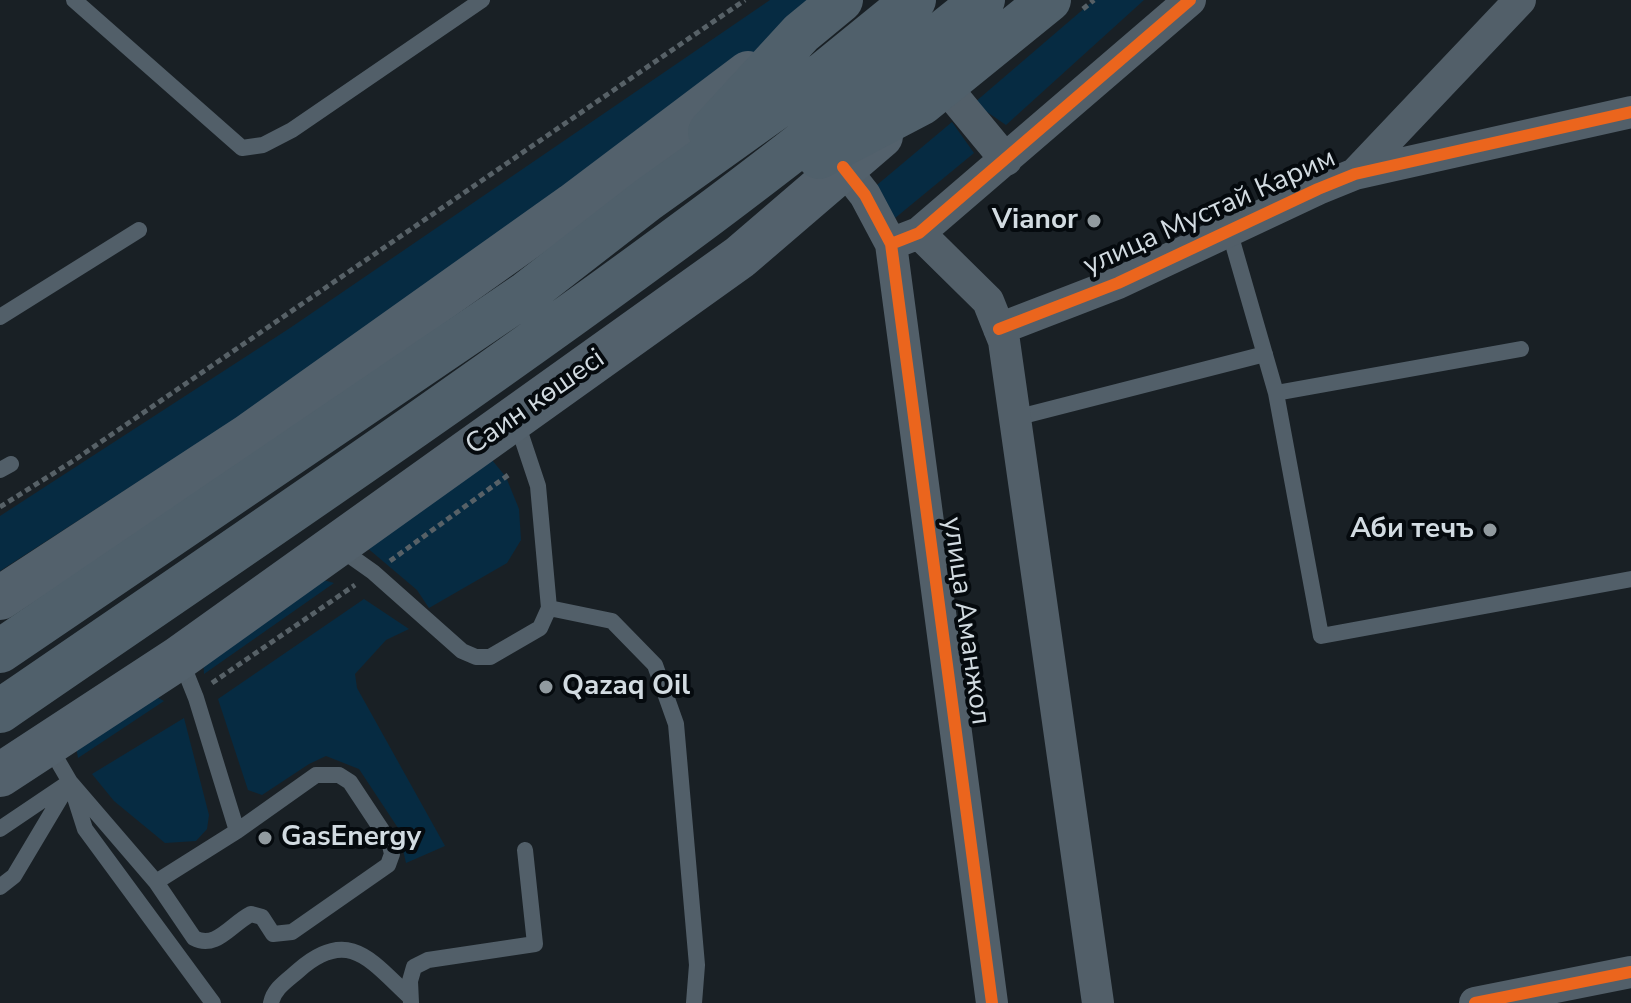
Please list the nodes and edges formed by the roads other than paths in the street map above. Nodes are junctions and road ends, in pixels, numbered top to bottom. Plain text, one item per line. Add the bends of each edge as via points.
1 (74, 0) edge
2 (482, 0) edge
3 (841, 0) edge
4 (914, 0) edge
5 (983, 0) edge
6 (1049, 0) edge
7 (1190, 0) edge
8 (1520, 0) edge
9 (801, 33) junction
10 (933, 94) junction
11 (1631, 112) edge
12 (1006, 160) junction
13 (843, 167) junction
14 (1355, 174) junction
15 (647, 200) junction
16 (703, 218) junction
17 (139, 230) dead end
18 (1229, 230) junction
19 (905, 239) junction
20 (0, 317) edge
21 (999, 329) junction
22 (1521, 349) dead end
23 (1265, 354) junction
24 (1276, 393) junction
25 (515, 418) junction
26 (1015, 418) junction
27 (335, 545) junction
28 (1631, 579) edge
29 (0, 598) edge
30 (549, 608) junction
31 (0, 651) edge
32 (179, 658) junction
33 (0, 711) edge
34 (48, 744) junction
35 (0, 775) edge
36 (70, 782) junction
37 (0, 829) edge
38 (237, 831) junction
39 (525, 850) dead end
40 (156, 882) junction
41 (0, 887) edge
42 (1631, 972) edge
43 (411, 1000) edge
44 (213, 1003) edge
45 (271, 1003) edge
46 (694, 1003) edge
47 (992, 1003) edge
48 (1098, 1003) edge
49 (1475, 1003) edge

1 - 2 lane via 242,148 263,145 292,130
3 - 9 main road
4 - 15 main road via 823,74
5 - 16 main road, Саин көшесі
6 - 10 main road, Саин көшесі
7 - 12 street
8 - 14 street
9 - 15 main road
9 - 29 main road via 573,205 248,436
10 - 12 street
10 - 13 main road, Саин көшесі
10 - 16 main road
11 - 14 street, улица Мустай Карим
12 - 19 street
13 - 19 street
13 - 25 main road, Саин көшесі via 740,257
14 - 18 street, улица Мустай Карим
15 - 31 main road via 527,293
16 - 33 main road, Саин көшесі via 315,495
17 - 20 lane
18 - 21 street, улица Мустай Карим via 1118,283
18 - 23 lane
19 - 21 street via 988,301
19 - 47 street, улица Аманжол
21 - 26 street
22 - 24 lane
23 - 24 lane
23 - 26 lane
24 - 28 lane via 1321,636
25 - 27 main road, Саин көшесі
25 - 30 lane via 538,486
26 - 48 street
27 - 30 lane via 462,651 476,657 490,657 540,628
27 - 32 main road, Саин көшесі
30 - 46 lane via 612,621 655,665 676,724 697,965
32 - 34 main road, Саин көшесі
32 - 38 lane
34 - 35 main road, Саин көшесі
34 - 36 lane
36 - 37 lane
36 - 40 lane
36 - 41 lane via 14,876
36 - 44 lane via 85,829
38 - 40 lane
38 - 40 lane via 316,775 339,775 350,782 392,854 388,865 281,935 251,914 203,943 194,938
39 - 43 lane via 535,944 428,960 414,967
42 - 49 street
43 - 45 lane via 353,949 336,948 304,965 273,993

